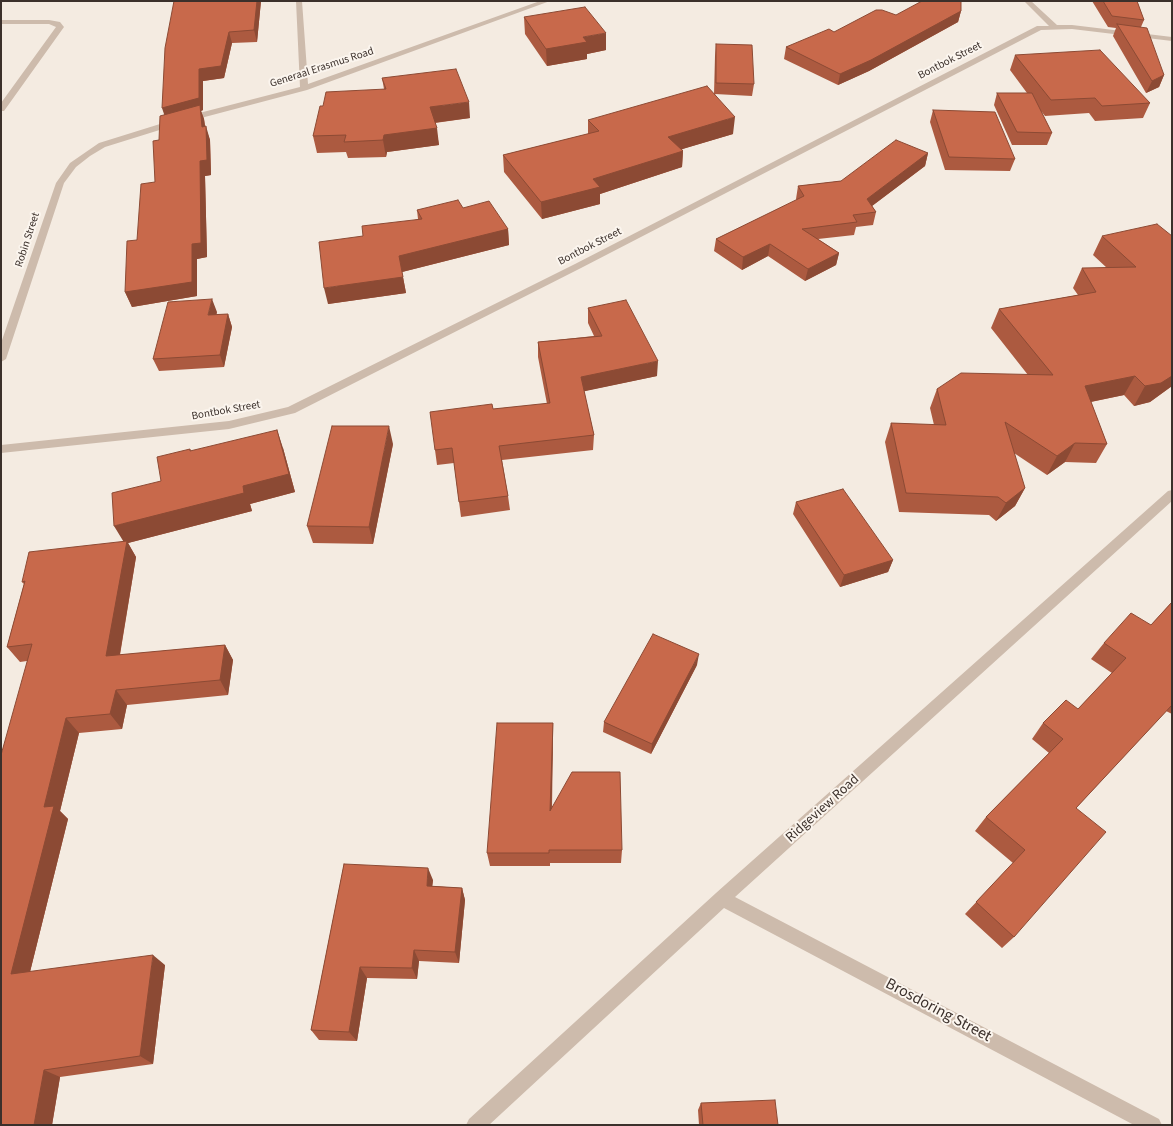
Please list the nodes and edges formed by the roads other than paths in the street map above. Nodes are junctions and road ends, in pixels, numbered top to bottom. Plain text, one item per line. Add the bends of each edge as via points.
1 (299, 1) edge
2 (547, 1) edge
3 (1027, 1) edge
4 (1, 22) edge
5 (1054, 26) junction
6 (1172, 39) edge
7 (304, 88) junction
8 (1, 109) edge
9 (102, 145) joint
10 (1, 359) edge
11 (1, 449) edge
12 (1172, 494) edge
13 (722, 899) junction
14 (476, 1125) edge
15 (1153, 1125) edge

1 - 7 street
2 - 7 street, Generaal Erasmus Road
3 - 5 street
4 - 8 street via 49,22 60,27
5 - 6 street, Bontbok Street
5 - 11 street, Bontbok Street via 1031,32 291,410 229,425
7 - 9 street, Generaal Erasmus Road
9 - 10 street, Robin Street via 73,166 60,183
12 - 13 street, Ridgeview Road
13 - 14 street, Ridgeview Road
13 - 15 street, Brosdoring Street

